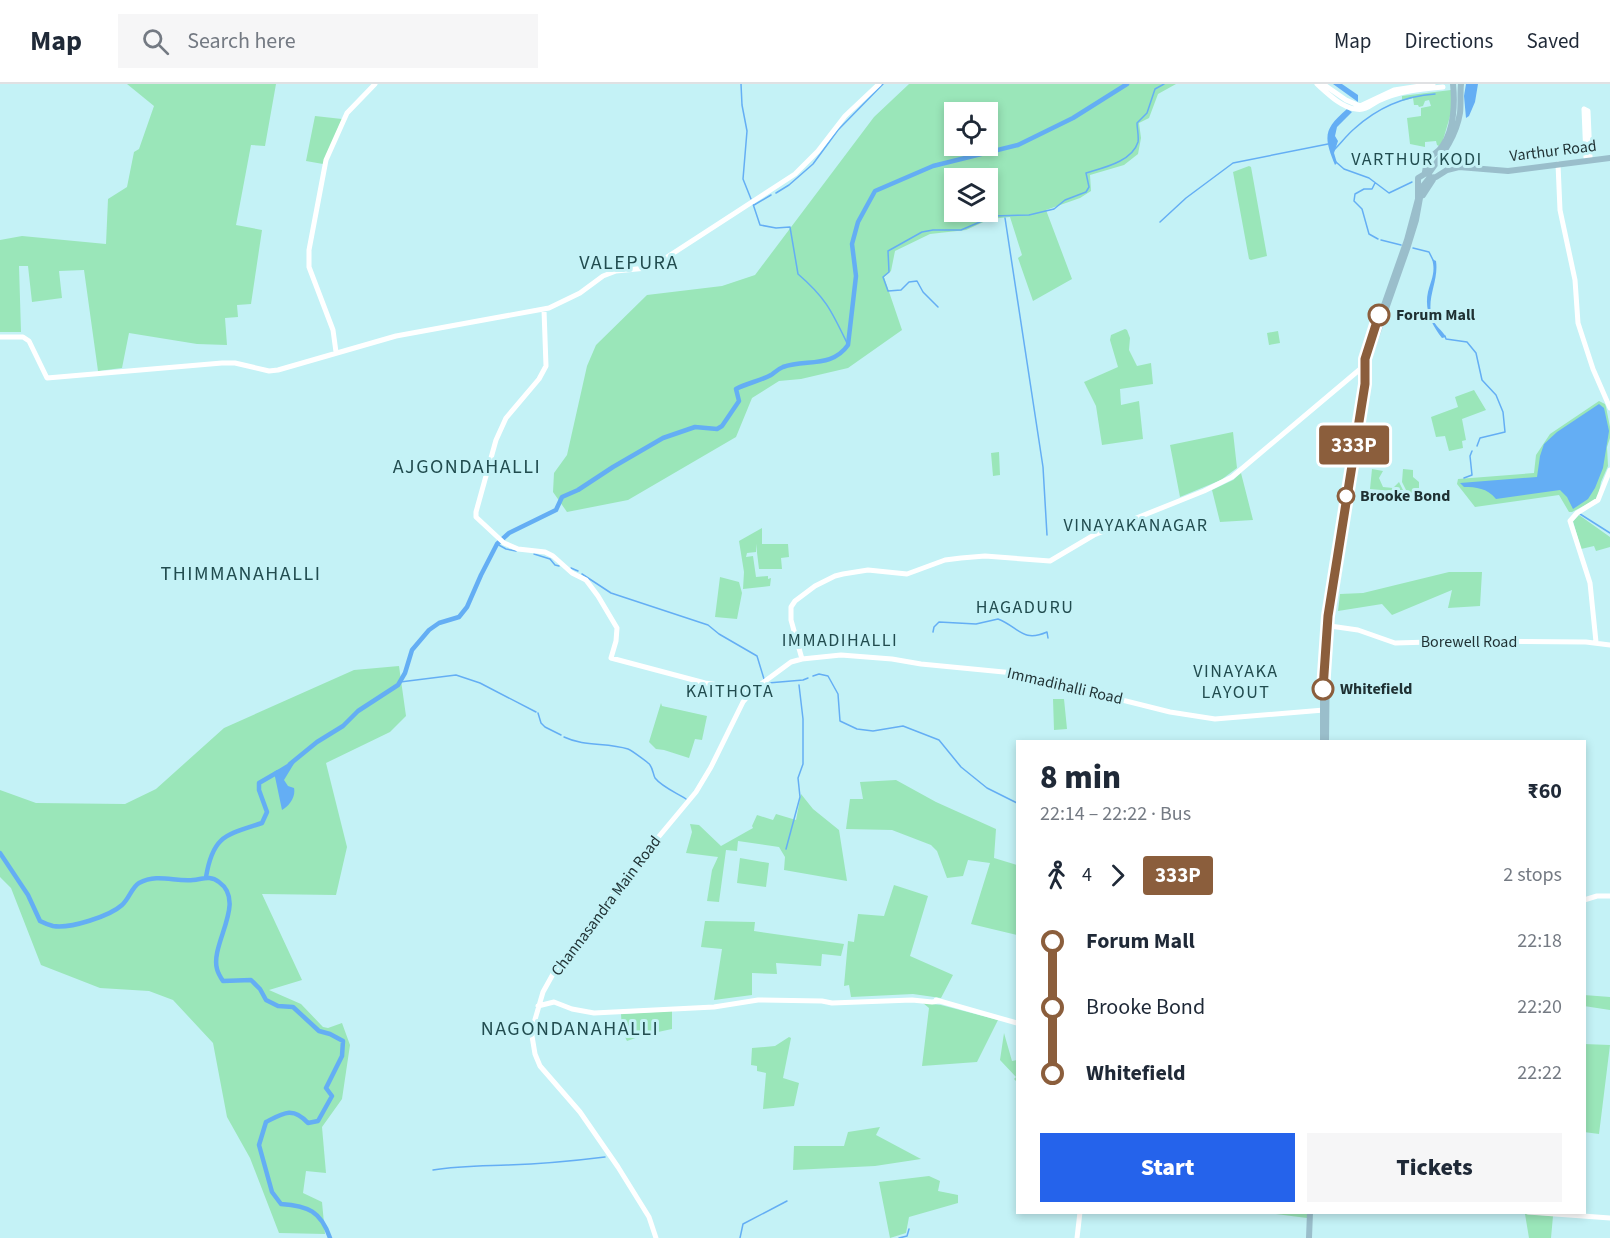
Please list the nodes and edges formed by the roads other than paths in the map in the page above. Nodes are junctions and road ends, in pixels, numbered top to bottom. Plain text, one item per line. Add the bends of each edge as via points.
1 (375, 84) edge
2 (879, 84) edge
3 (1317, 84) edge
4 (1323, 84) edge
5 (1433, 84) edge
6 (1453, 84) edge
7 (1461, 84) edge
8 (1443, 87) edge
9 (1404, 90) junction
10 (1339, 99) junction
11 (1446, 146) junction
12 (1442, 156) junction
13 (1610, 156) edge
14 (1588, 158) junction
15 (1558, 164) junction
16 (1451, 165) junction
17 (1428, 176) junction
18 (544, 310) junction
19 (0, 337) edge
20 (336, 352) junction
21 (1366, 365) junction
22 (1610, 408) edge
23 (1610, 470) edge
24 (1330, 626) junction
25 (1596, 642) junction
26 (1610, 645) edge
27 (1325, 656) junction
28 (802, 659) junction
29 (753, 690) junction
30 (1324, 710) junction
31 (1325, 740) edge
32 (1610, 896) edge
33 (1586, 899) edge
34 (538, 1006) junction
35 (1016, 1021) edge
36 (1080, 1214) edge
37 (1312, 1214) edge
38 (1555, 1214) edge
39 (1610, 1218) edge
40 (656, 1238) edge
41 (1077, 1238) edge
42 (1310, 1238) edge

1 - 20 street via 348,113 326,160 309,250 309,267 333,330
2 - 18 street via 845,116 805,166 784,183 655,265 603,276 564,302
3 - 10 street
4 - 10 street
5 - 9 street
6 - 11 main road via 1454,109
7 - 11 main road via 1460,114
8 - 9 street
9 - 10 street via 1352,106
11 - 12 main road
11 - 17 main road via 1429,157
12 - 16 main road
12 - 17 main road
13 - 14 main road, Varthur Road
13 - 15 main road, Varthur Road
14 - 14 street via 1584,109 1588,111
14 - 16 main road, Varthur Road via 1508,168
15 - 17 main road, Varthur Road via 1508,171 1459,167
15 - 22 street via 1560,210 1575,280 1578,324
16 - 17 main road, Varthur Road
17 - 21 main road
17 - 21 main road via 1418,178 1418,199 1407,240 1367,351
18 - 20 street via 405,334
18 - 29 street via 546,366 506,418 496,440 477,518 504,543 545,552 585,580 616,628 611,658 705,683
19 - 20 street via 23,337 29,341 46,378 235,363 274,371
21 - 24 main road via 1368,384
21 - 27 main road via 1334,569
21 - 28 street via 1233,477 1094,535 1050,561 962,558 907,574 868,570 835,576 815,586 791,606
23 - 25 street via 1598,500 1570,520 1590,583
24 - 25 street, Borewell Road via 1358,630 1395,643
24 - 27 main road
25 - 26 street, Borewell Road
27 - 30 main road
28 - 29 street, Channasandra Main Road via 791,662
28 - 30 street, Immadihalli Road via 860,656 1014,673 1170,712 1215,719
29 - 34 street, Channasandra Main Road via 696,792 558,965
30 - 31 main road
32 - 33 street
34 - 35 street via 554,1002 594,1013 758,997 912,997
34 - 40 street, Channasandra Main Road via 532,1036 539,1064 580,1112 618,1167 649,1217
36 - 41 street
37 - 42 main road
38 - 39 street

